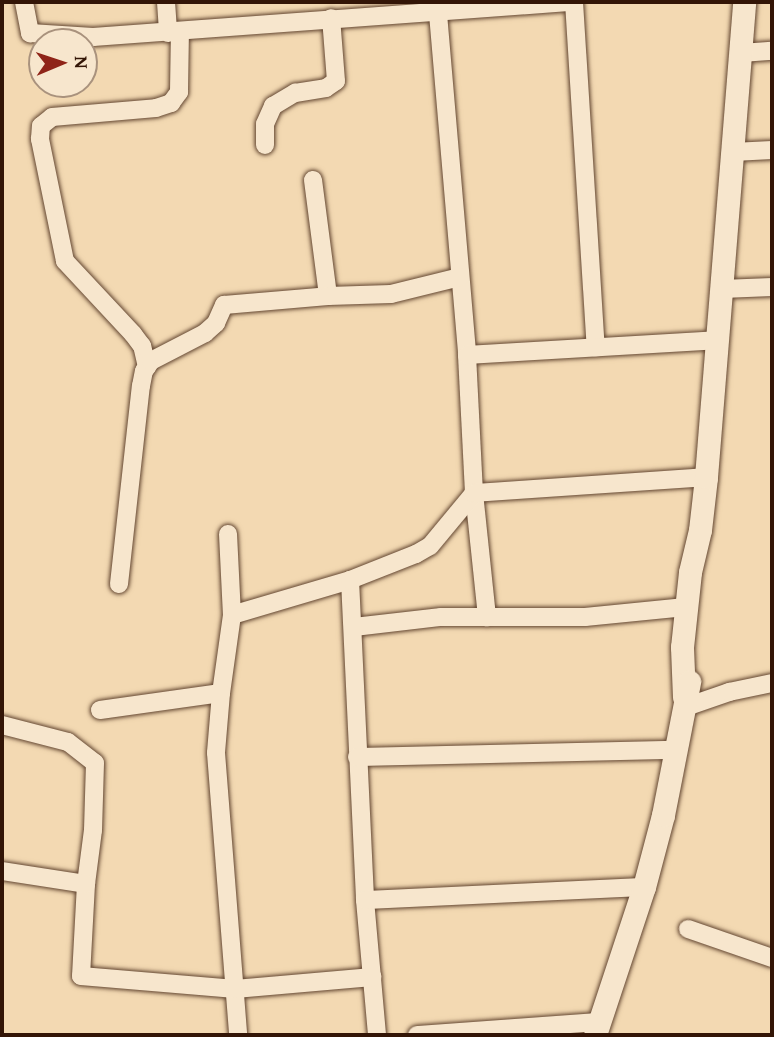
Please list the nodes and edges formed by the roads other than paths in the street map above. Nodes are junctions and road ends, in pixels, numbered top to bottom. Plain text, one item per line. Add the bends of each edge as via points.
1 (24, 2) edge
2 (166, 2) edge
3 (573, 2) edge
4 (744, 2) edge
5 (437, 6) edge
6 (331, 18) junction
7 (174, 32) junction
8 (772, 51) edge
9 (741, 53) junction
10 (265, 145) dead end
11 (772, 150) edge
12 (733, 152) junction
13 (313, 180) dead end
14 (460, 277) junction
15 (772, 287) edge
16 (722, 289) junction
17 (328, 296) junction
18 (716, 340) junction
19 (596, 347) junction
20 (467, 355) junction
21 (147, 368) junction
22 (706, 477) junction
23 (474, 493) junction
24 (700, 530) junction
25 (228, 534) dead end
26 (350, 580) junction
27 (119, 584) dead end
28 (686, 607) junction
29 (232, 615) junction
30 (487, 617) junction
31 (354, 627) junction
32 (772, 684) edge
33 (221, 693) junction
34 (683, 702) junction
35 (100, 710) dead end
36 (2, 725) edge
37 (677, 750) junction
38 (357, 757) junction
39 (2, 871) edge
40 (86, 884) junction
41 (644, 887) junction
42 (365, 900) junction
43 (688, 929) dead end
44 (772, 958) edge
45 (372, 977) junction
46 (235, 989) junction
47 (597, 1029) edge
48 (238, 1035) edge
49 (377, 1035) edge
50 (417, 1035) edge

1 - 7 street via 30,33 40,36
2 - 7 street
3 - 5 street
3 - 19 street
4 - 9 street
5 - 6 street
5 - 14 street
6 - 7 street
6 - 10 street via 336,81 326,88 295,93 273,106 265,124
7 - 21 street via 179,92 171,103 52,117 41,126 65,261 133,334 142,346
8 - 9 street
9 - 12 street
11 - 12 street
12 - 16 street
13 - 17 street
14 - 17 street via 391,294
14 - 20 street
15 - 16 street
16 - 18 street
17 - 21 street via 225,305 205,333 151,361
18 - 19 street
18 - 22 street
19 - 20 street
20 - 23 street
21 - 27 street via 141,386
22 - 23 street
22 - 24 street
23 - 26 street via 430,547
23 - 30 street
24 - 28 street
24 - 34 street via 704,556 701,606 693,668
25 - 29 street
26 - 29 street
26 - 31 street
28 - 30 street via 585,617
28 - 34 street
29 - 33 street
30 - 31 street
31 - 38 street
32 - 34 street
33 - 35 street
33 - 46 street via 216,753
34 - 37 street
36 - 40 street via 68,742 95,763
37 - 38 street
37 - 41 street
38 - 42 street
39 - 40 street
40 - 46 street via 82,976
41 - 42 street
41 - 47 street
42 - 45 street
43 - 44 street
45 - 46 street
45 - 49 street
46 - 48 street
47 - 50 street

